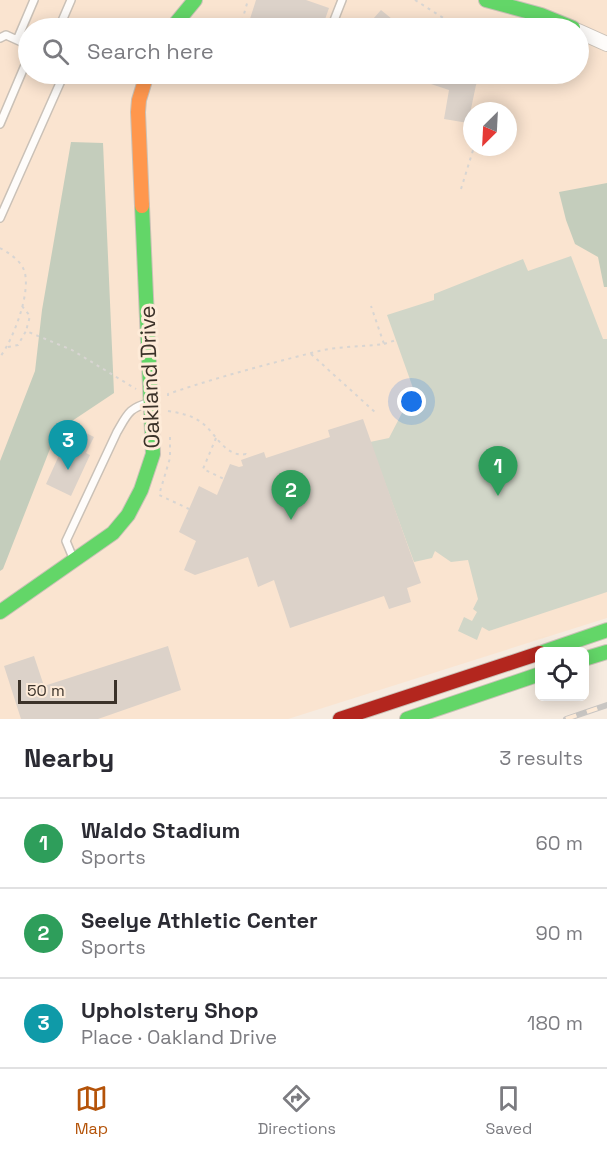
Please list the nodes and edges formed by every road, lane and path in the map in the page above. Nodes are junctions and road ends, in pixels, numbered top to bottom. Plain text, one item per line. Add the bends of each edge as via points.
1 (34, 0) edge
2 (71, 0) edge
3 (195, 0) edge
4 (248, 0) edge
5 (342, 0) edge
6 (415, 0) edge
7 (486, 0) edge
8 (26, 18) edge
9 (63, 18) edge
10 (180, 18) edge
11 (243, 18) edge
12 (335, 18) edge
13 (443, 18) edge
14 (549, 18) edge
15 (589, 36) edge
16 (0, 38) edge
17 (17, 40) edge
18 (607, 44) edge
19 (18, 82) edge
20 (60, 84) edge
21 (144, 84) edge
22 (0, 124) edge
23 (471, 156) edge
24 (461, 189) dead end
25 (0, 218) edge
26 (0, 248) edge
27 (22, 306) junction
28 (371, 306) dead end
29 (27, 332) junction
30 (396, 340) dead end
31 (384, 344) junction
32 (8, 346) junction
33 (312, 354) junction
34 (0, 357) edge
35 (129, 385) dead end
36 (152, 401) junction
37 (376, 413) dead end
38 (169, 432) dead end
39 (216, 438) junction
40 (248, 458) dead end
41 (224, 479) dead end
42 (189, 509) dead end
43 (74, 561) junction
44 (0, 612) edge
45 (607, 630) edge
46 (556, 647) edge
47 (607, 652) edge
48 (535, 654) edge
49 (589, 658) edge
50 (535, 676) edge
51 (340, 719) edge
52 (406, 719) edge

1 - 8 lane
2 - 9 lane
3 - 10 main road
4 - 11 path
5 - 12 lane
6 - 13 path
7 - 14 main road
15 - 18 street
16 - 17 lane via 6,35
19 - 22 lane
20 - 25 lane
21 - 36 main road, Oakland Drive via 138,112
23 - 24 path
26 - 27 path via 24,269
27 - 29 path via 30,316
27 - 32 path
28 - 31 path
29 - 32 path via 18,345
29 - 35 path via 72,350
30 - 31 path
31 - 33 path
32 - 34 path
33 - 37 path
33 - 39 path via 213,378 168,394 168,411 192,417
36 - 43 main road, Oakland Drive via 153,454 141,490 113,533
36 - 43 lane via 135,406 117,432 66,541
38 - 42 path via 170,458 159,495
39 - 40 path via 233,454 246,454
39 - 41 path via 202,469
43 - 44 main road, Oakland Drive
45 - 46 main road
47 - 49 main road
48 - 51 main road
50 - 52 main road

